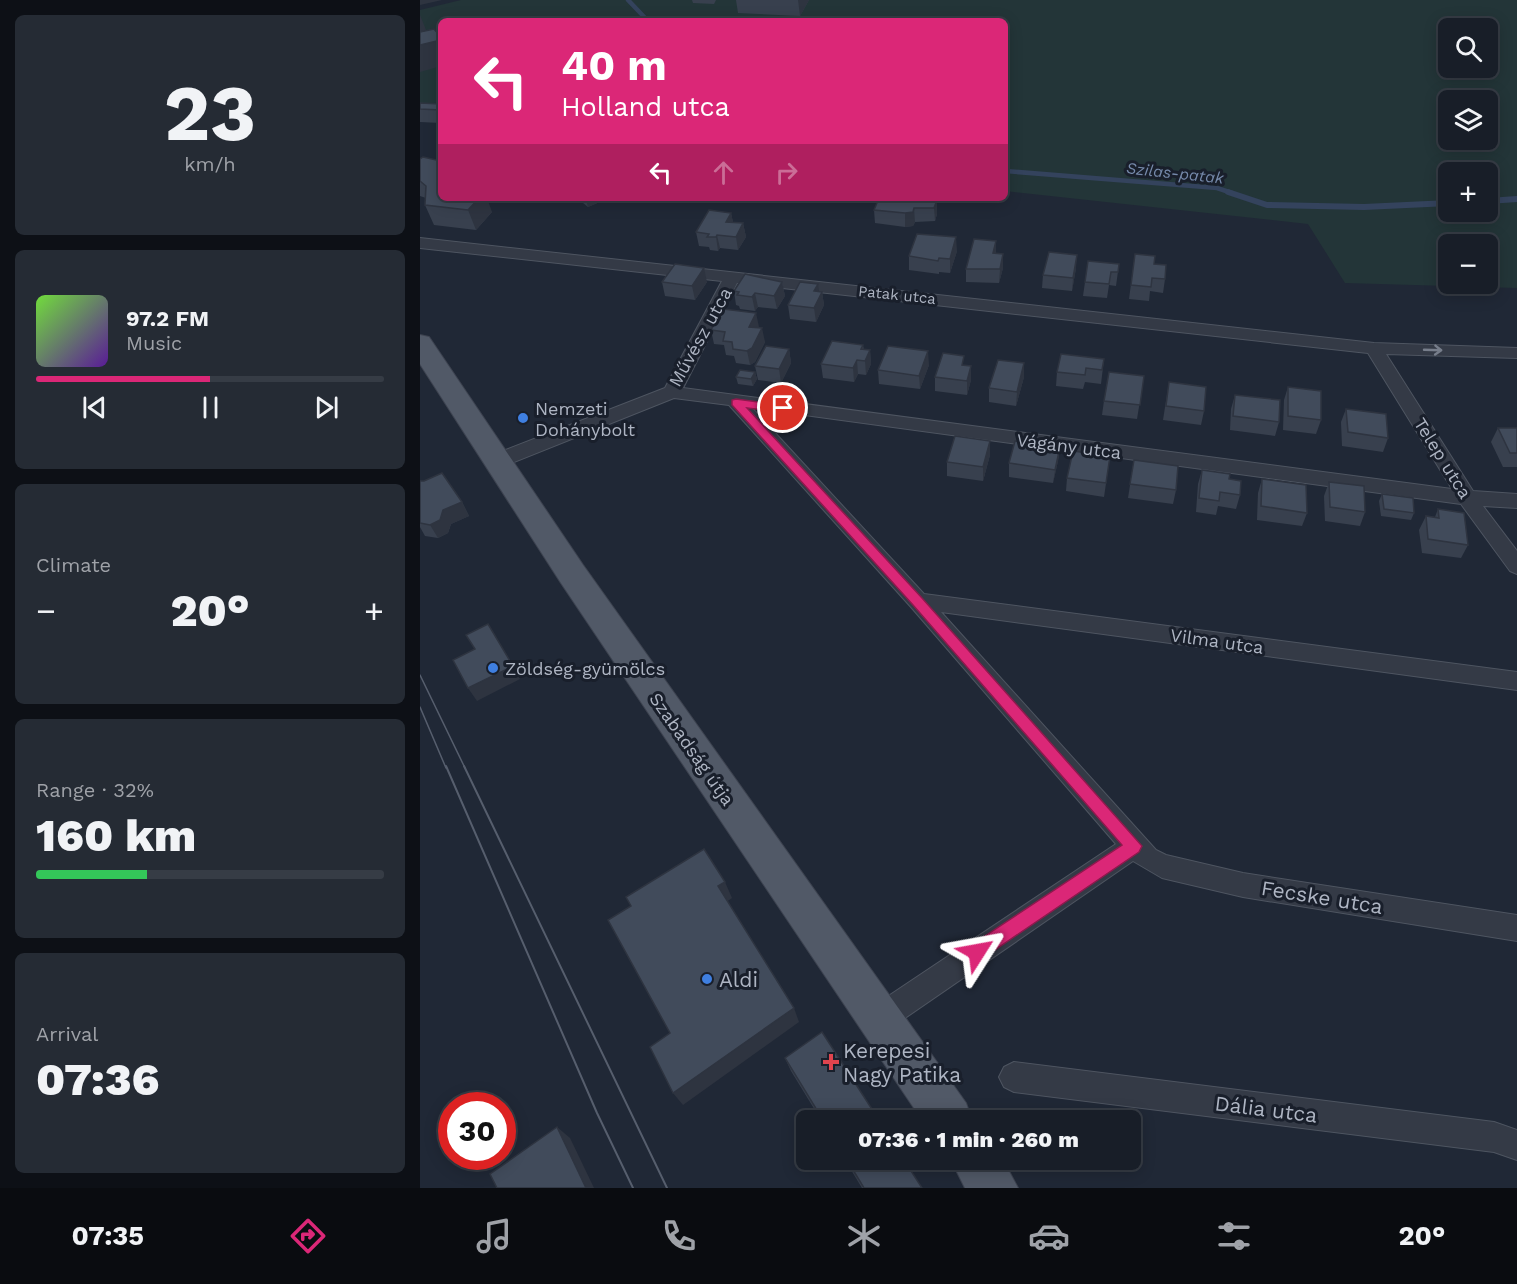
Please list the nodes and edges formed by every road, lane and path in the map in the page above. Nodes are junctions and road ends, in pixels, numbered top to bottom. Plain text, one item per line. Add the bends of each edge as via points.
1 (420, 243) edge
2 (732, 278) junction
3 (420, 343) edge
4 (1374, 348) junction
5 (1517, 352) edge
6 (672, 392) junction
7 (736, 402) junction
8 (497, 461) junction
9 (1467, 498) junction
10 (1517, 501) edge
11 (1517, 566) edge
12 (918, 601) junction
13 (1517, 681) edge
14 (1134, 846) junction
15 (1517, 928) edge
16 (879, 1018) junction
17 (1014, 1077) dead end
18 (942, 1110) edge
19 (1517, 1145) edge
20 (982, 1170) edge
21 (994, 1188) edge

1 - 2 street, Patak utca
2 - 4 street, Patak utca
2 - 6 street, Művész utca
3 - 8 main road, Szabadság útja
4 -> 5 street, Patak utca
4 - 9 street, Telep utca
6 - 7 street, Vágány utca
6 - 8 street, Művész utca
7 - 9 street, Vágány utca
7 - 12 street, Fecske utca
8 - 16 main road, Szabadság útja
9 - 10 street, Vágány utca
9 - 11 street, Telep utca
12 - 13 street, Vilma utca
12 - 14 street, Fecske utca
14 - 15 street, Fecske utca via 1162,866 1243,885
14 - 16 street
16 - 18 main road, Szabadság útja
17 - 19 street, Dália utca via 1494,1137
20 - 21 main road

